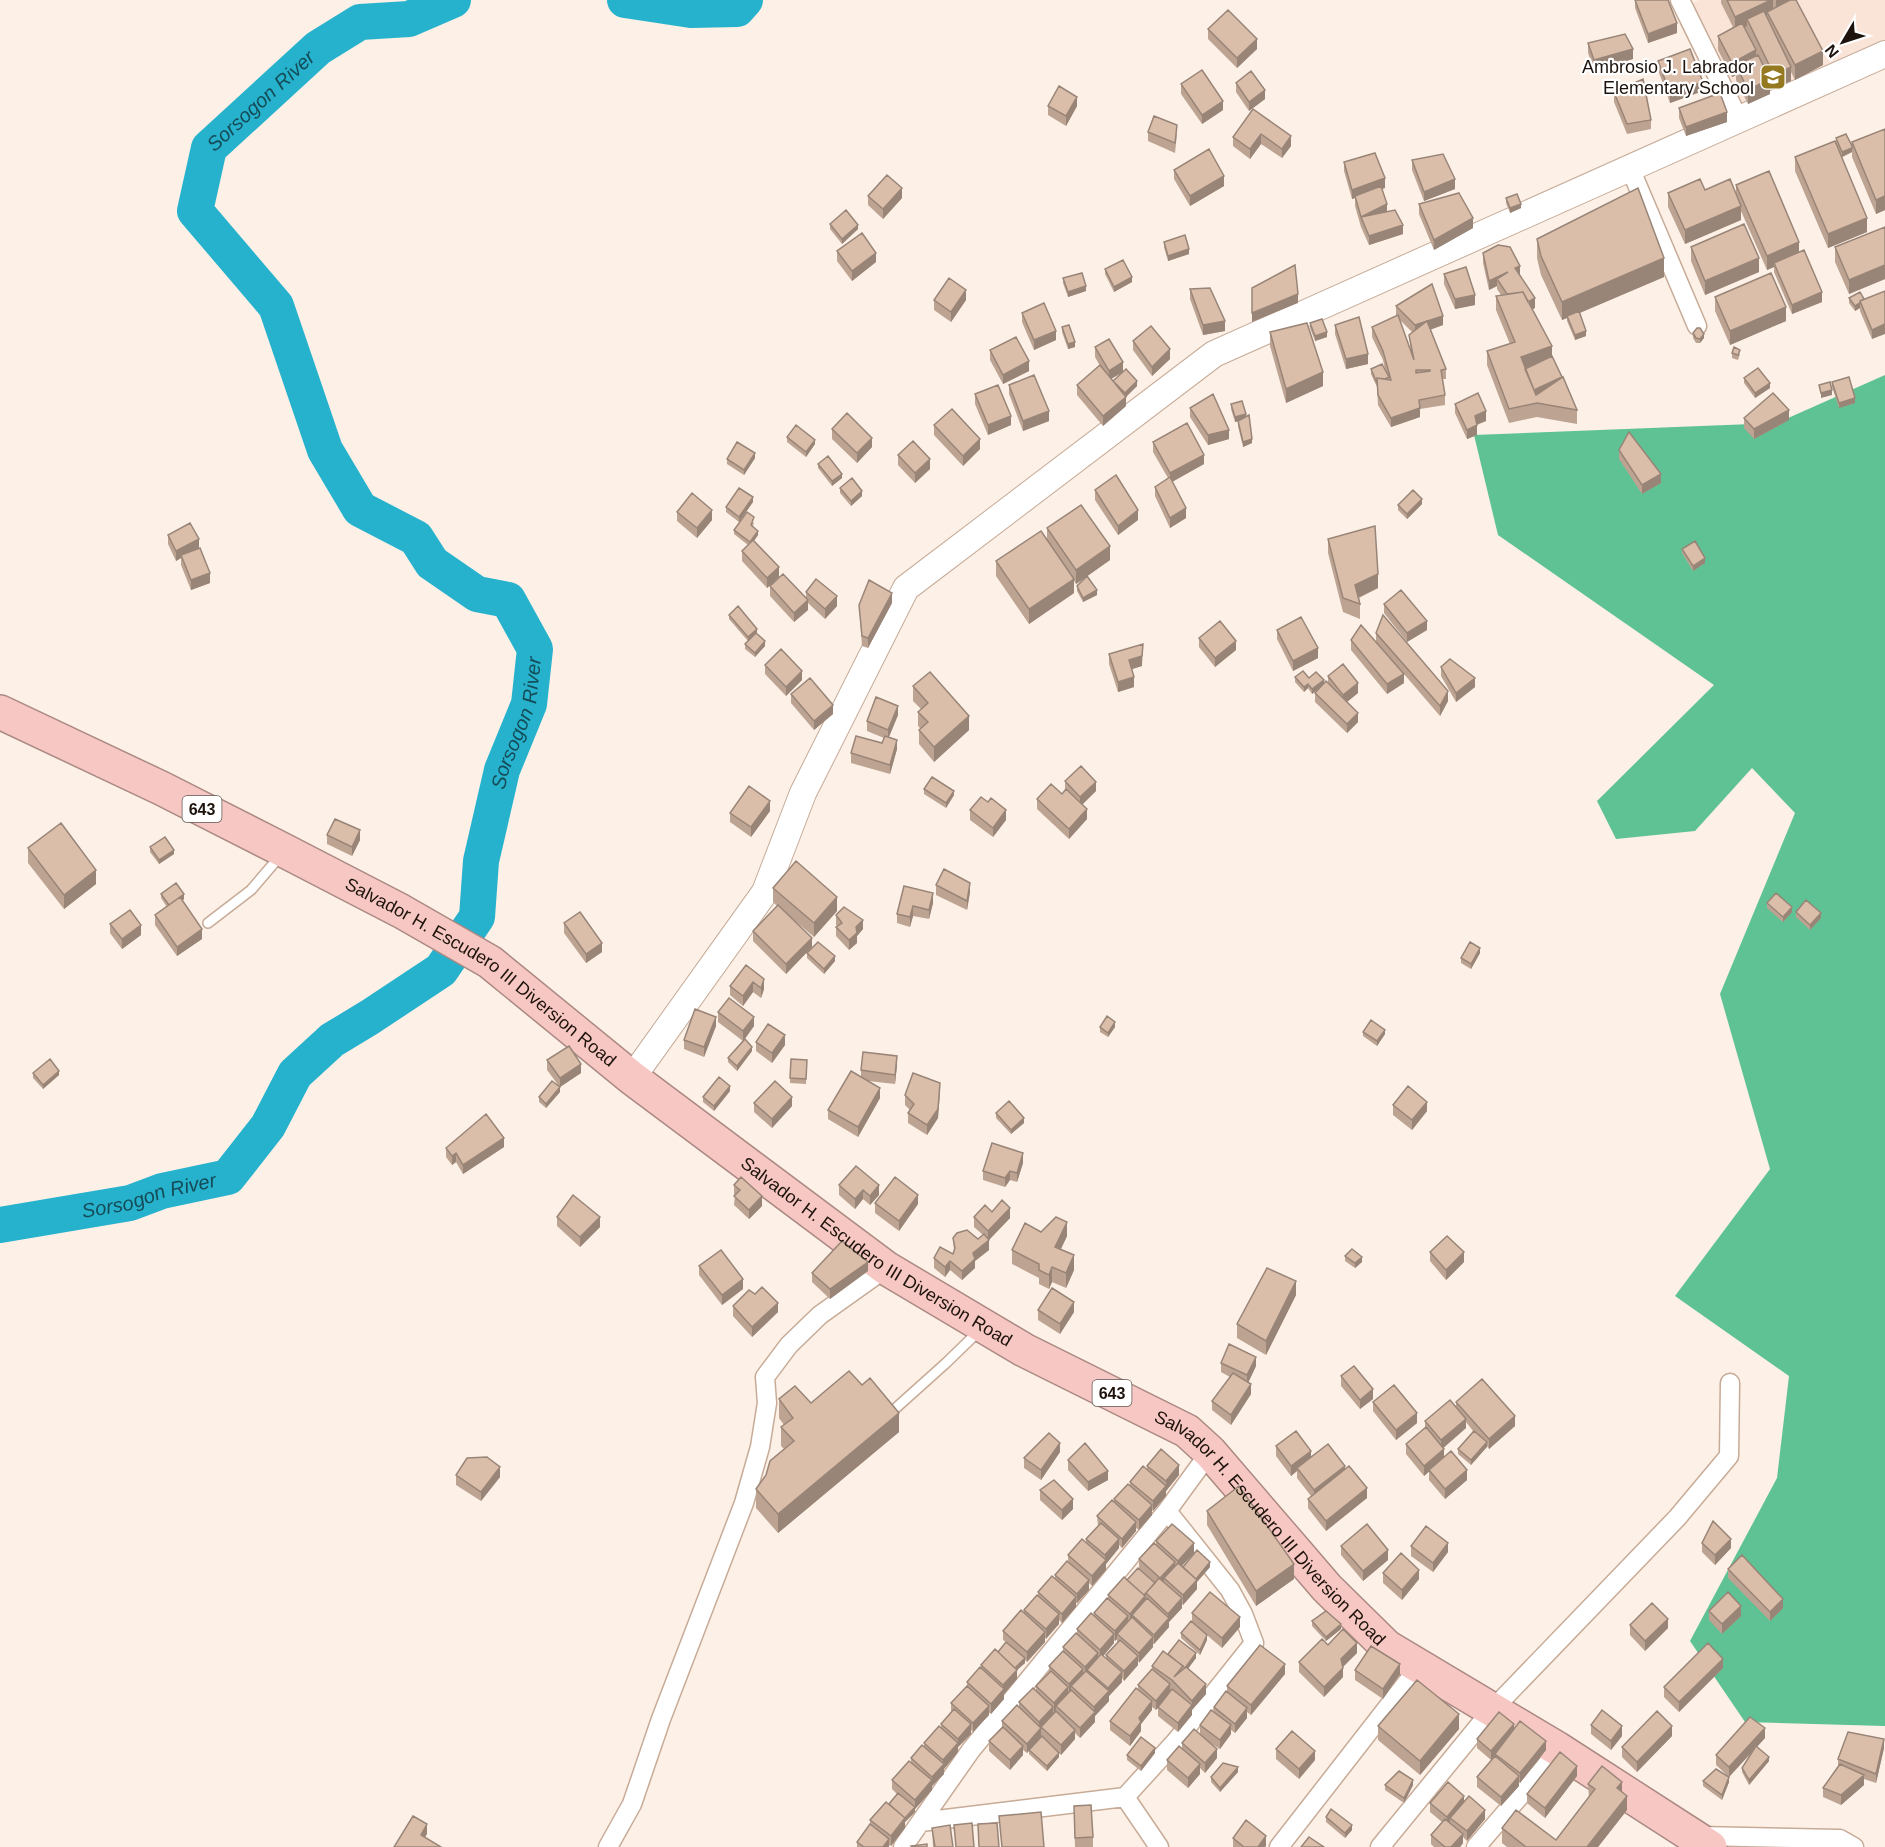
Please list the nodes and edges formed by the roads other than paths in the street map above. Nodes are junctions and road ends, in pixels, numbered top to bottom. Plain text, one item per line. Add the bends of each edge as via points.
1 (1680, 0) edge
2 (1885, 54) edge
3 (1739, 120) junction
4 (1630, 168) junction
5 (1697, 326) edge
6 (0, 712) edge
7 (285, 851) junction
8 (208, 922) dead end
9 (632, 1078) junction
10 (886, 1268) junction
11 (983, 1327) junction
12 (1730, 1383) dead end
13 (897, 1407) edge
14 (1210, 1452) junction
15 (1167, 1511) junction
16 (1419, 1667) junction
17 (1492, 1710) junction
18 (1558, 1749) junction
19 (1125, 1797) junction
20 (921, 1822) junction
21 (1702, 1841) edge
22 (608, 1847) edge
23 (903, 1847) edge
24 (1159, 1847) edge
25 (1279, 1847) edge
26 (1380, 1847) edge
27 (1476, 1847) edge
28 (1854, 1847) edge

1 - 3 street
2 - 3 street
3 - 4 street
4 - 5 street
4 - 9 street via 1214,354 906,588 803,793 765,892
6 - 7 highway, Salvador H. Escudero III Diversion Road / 643
7 - 8 lane via 251,890
7 - 9 highway, Salvador H. Escudero III Diversion Road / 643 via 490,962
9 - 10 highway, Salvador H. Escudero III Diversion Road / 643
10 - 11 highway, Salvador H. Escudero III Diversion Road / 643
10 - 22 street via 820,1315 789,1345 765,1377 767,1403 760,1447 744,1503 632,1804
11 - 13 lane
11 - 14 highway, Salvador H. Escudero III Diversion Road / 643 via 1187,1431
12 - 17 street via 1729,1456 1677,1518
14 - 15 street
14 - 16 highway, Salvador H. Escudero III Diversion Road / 643 via 1327,1588 1387,1647
15 - 19 street via 1230,1590 1254,1643 1176,1741
15 - 20 street via 971,1750
16 - 17 highway, Salvador H. Escudero III Diversion Road / 643
16 - 25 street
17 - 18 highway, Salvador H. Escudero III Diversion Road / 643
17 - 26 street
18 - 21 highway, Salvador H. Escudero III Diversion Road / 643
18 - 27 street
19 - 20 street
19 - 24 street
20 - 23 street
21 - 28 street via 1840,1839

